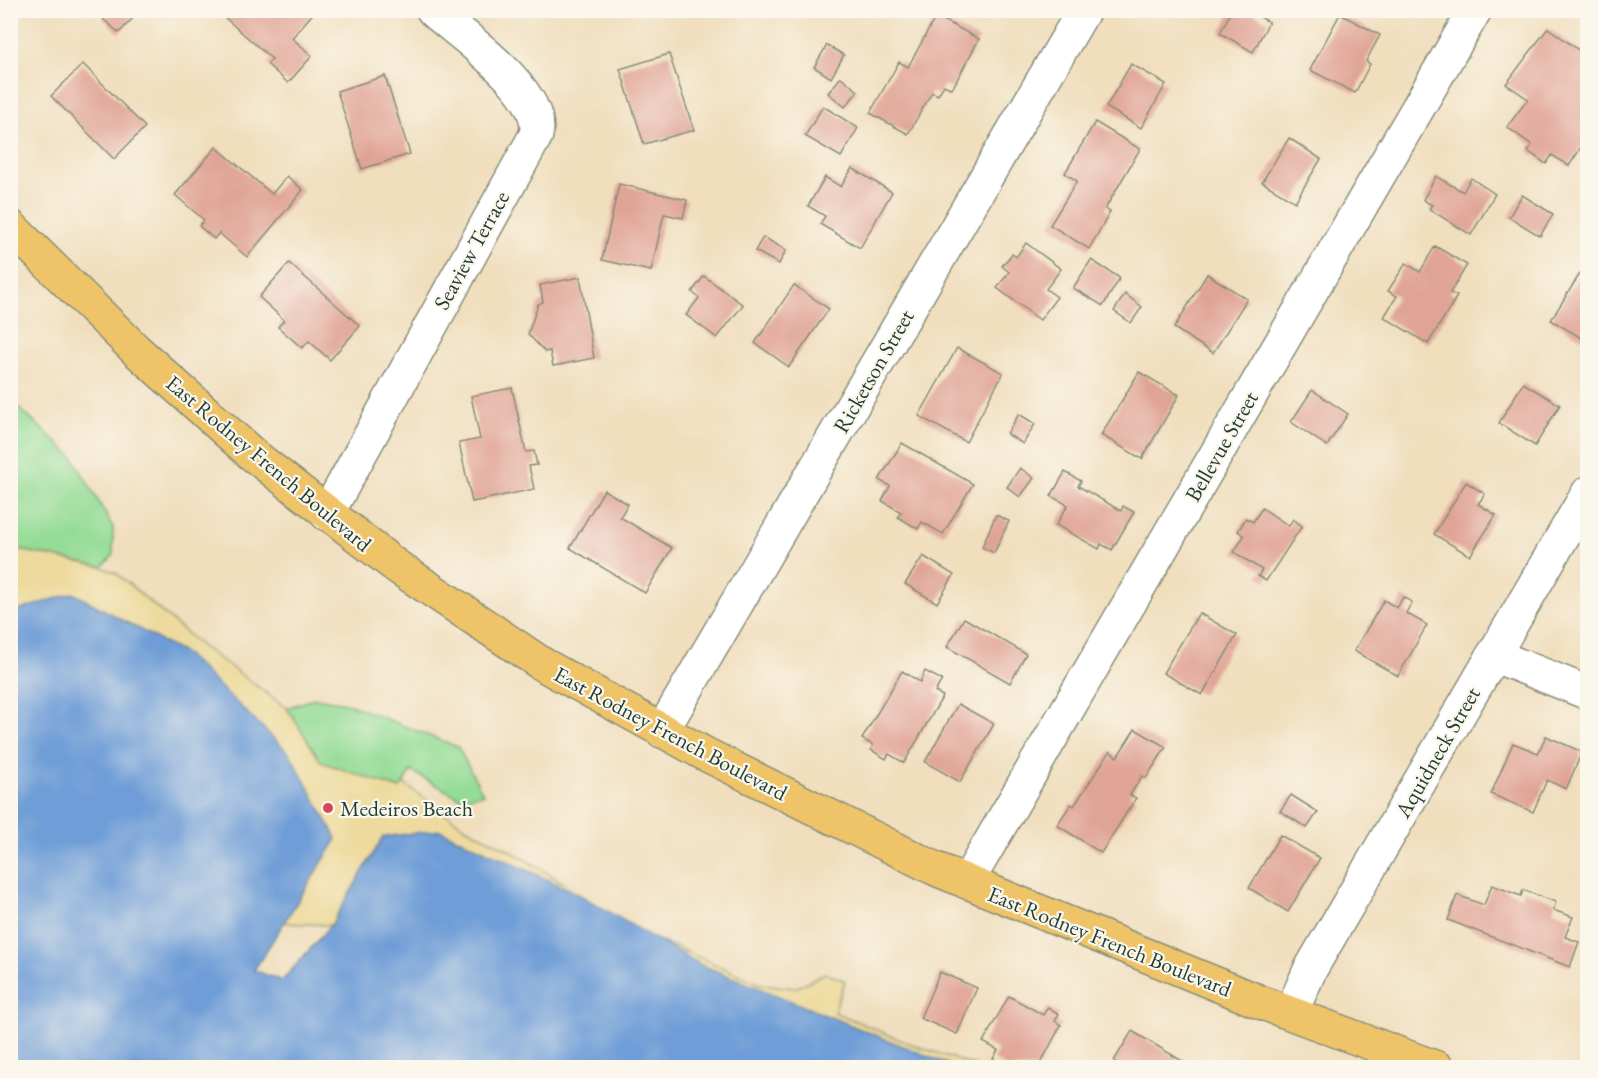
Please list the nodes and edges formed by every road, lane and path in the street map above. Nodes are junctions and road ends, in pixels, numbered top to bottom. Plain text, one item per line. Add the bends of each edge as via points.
1 (433, 10) edge
2 (1475, 10) edge
3 (1075, 15) edge
4 (10, 226) edge
5 (1587, 493) edge
6 (327, 514) junction
7 (1493, 656) junction
8 (1587, 693) edge
9 (662, 731) junction
10 (967, 882) junction
11 (1291, 1013) junction
12 (1437, 1068) edge

1 - 6 street, Seaview Terrace via 515,83 531,104 538,124 536,135
2 - 10 street, Bellevue Street
3 - 9 street, Ricketson Street
4 - 6 main road, East Rodney French Boulevard via 195,404
5 - 7 street, Aquidneck Street
6 - 9 main road, East Rodney French Boulevard via 492,632
7 - 8 street
7 - 11 street, Aquidneck Street via 1310,970
9 - 10 main road, East Rodney French Boulevard via 810,808
10 - 11 main road, East Rodney French Boulevard
11 - 12 main road, East Rodney French Boulevard

